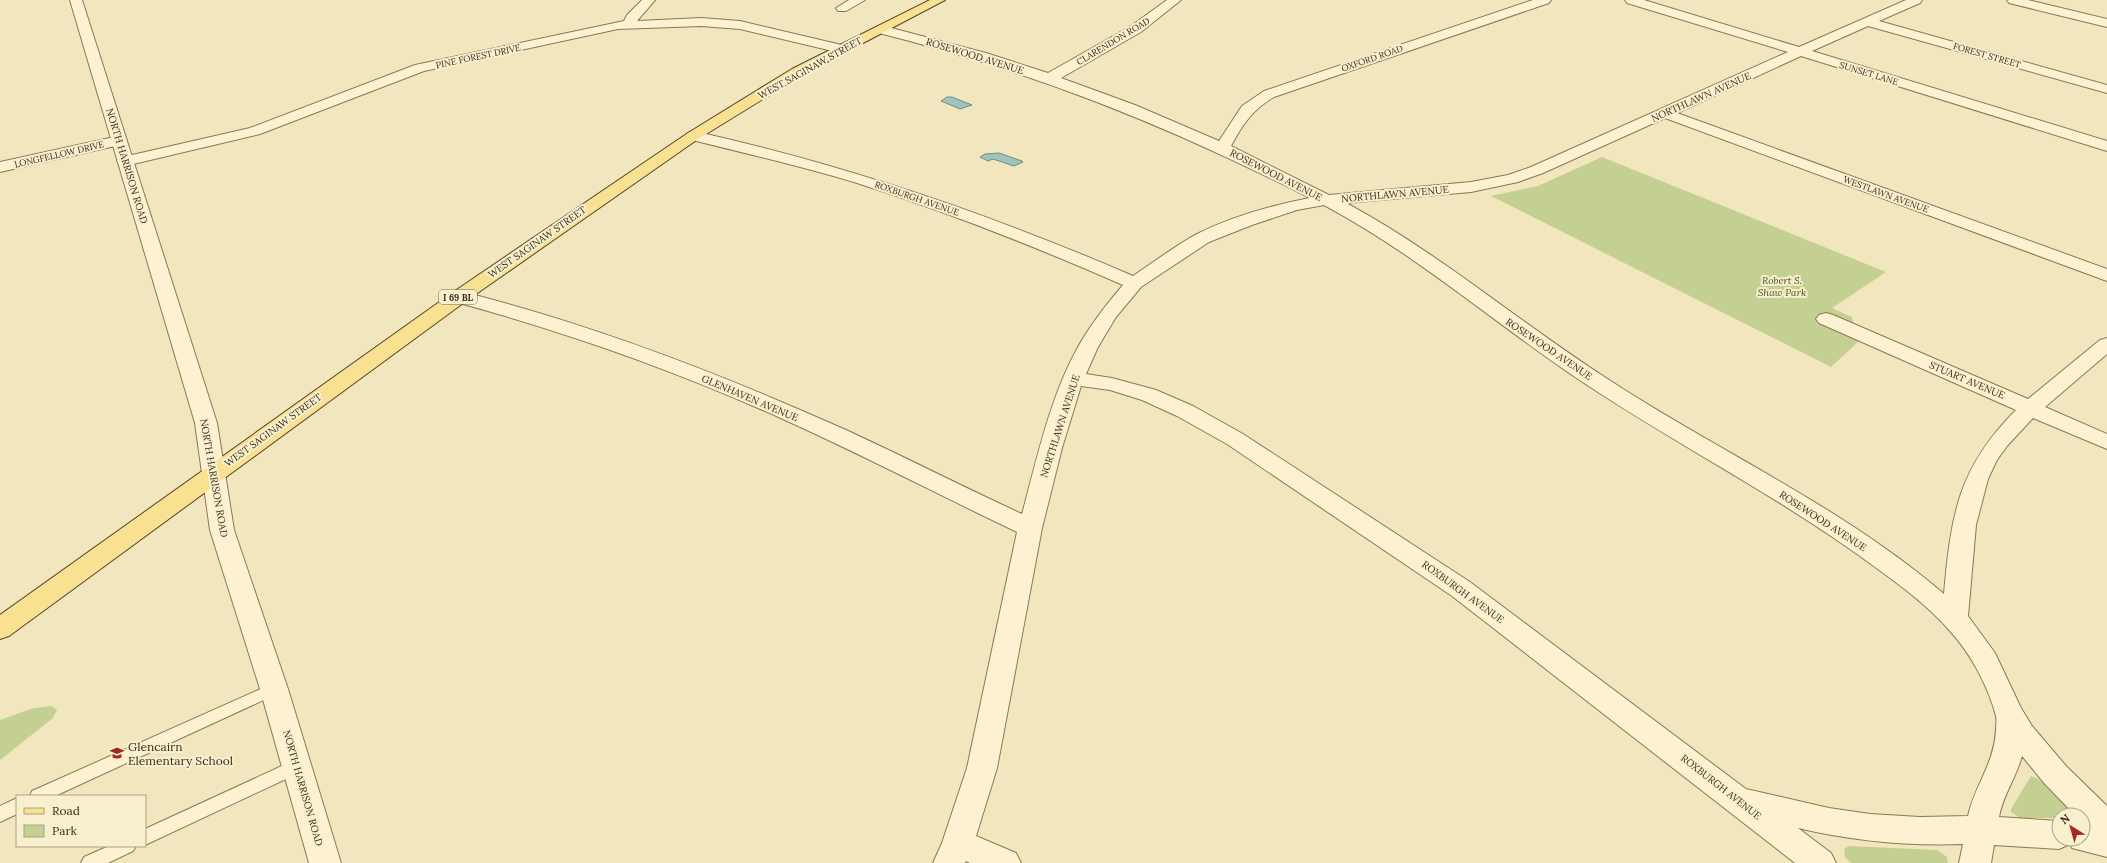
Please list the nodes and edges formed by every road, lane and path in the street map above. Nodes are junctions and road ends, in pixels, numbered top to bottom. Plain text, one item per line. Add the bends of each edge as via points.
1 (76, 0) edge
2 (649, 0) edge
3 (859, 0) edge
4 (939, 0) edge
5 (1175, 0) edge
6 (1545, 0) edge
7 (1630, 0) edge
8 (1916, 0) edge
9 (2014, 0) edge
10 (842, 8) dead end
11 (1867, 22) junction
12 (630, 24) junction
13 (2107, 24) edge
14 (880, 29) junction
15 (841, 49) junction
16 (1800, 52) junction
17 (1050, 78) junction
18 (2107, 89) edge
19 (1664, 113) junction
20 (117, 135) junction
21 (693, 136) junction
22 (2107, 146) edge
23 (1223, 147) junction
24 (0, 154) edge
25 (125, 161) junction
26 (0, 168) edge
27 (1325, 200) junction
28 (2107, 275) edge
29 (1134, 283) junction
30 (459, 297) junction
31 (1826, 319) dead end
32 (2107, 344) edge
33 (1073, 379) junction
34 (2031, 408) junction
35 (2107, 442) edge
36 (214, 473) junction
37 (1030, 528) junction
38 (1955, 618) junction
39 (0, 629) edge
40 (274, 690) junction
41 (2011, 716) junction
42 (297, 766) junction
43 (40, 795) edge
44 (1736, 798) junction
45 (16, 806) edge
46 (0, 815) edge
47 (2107, 824) edge
48 (1981, 830) junction
49 (2051, 834) edge
50 (146, 837) edge
51 (2091, 840) edge
52 (2107, 843) edge
53 (125, 847) edge
54 (954, 853) edge
55 (90, 863) edge
56 (325, 863) edge
57 (1005, 863) edge
58 (1820, 863) edge
59 (1975, 863) edge

1 - 20 street, NORTH HARRISON ROAD
2 - 12 street via 631,18
3 - 10 street
4 - 14 main road, WEST SAGINAW STREET / I 69 BL
5 - 17 street, CLARENDON ROAD via 1136,29
6 - 23 street, OXFORD ROAD via 1258,99 1246,108 1237,120
7 - 16 street, SUNSET LANE
8 - 11 street, NORTHLAWN AVENUE
9 - 13 street
11 - 16 street, NORTHLAWN AVENUE
11 - 18 street, FOREST STREET
12 - 15 street, PINE FOREST DRIVE via 708,22 740,25
12 - 25 street, PINE FOREST DRIVE via 420,68 255,131
14 - 15 main road, WEST SAGINAW STREET / I 69 BL
14 - 17 street, ROSEWOOD AVENUE
15 - 21 main road, WEST SAGINAW STREET / I 69 BL via 797,72
16 - 19 street, NORTHLAWN AVENUE
16 - 22 street, SUNSET LANE
17 - 23 street, ROSEWOOD AVENUE
19 - 27 street, NORTHLAWN AVENUE via 1512,179 1471,187
19 - 28 street, WESTLAWN AVENUE
20 - 24 street, LONGFELLOW DRIVE
20 - 25 street, NORTH HARRISON ROAD
20 - 26 street, LONGFELLOW DRIVE
21 - 29 street, ROXBURGH AVENUE via 796,160 872,182 1011,231
21 - 30 main road, WEST SAGINAW STREET / I 69 BL
23 - 27 street, ROSEWOOD AVENUE
25 - 36 street, NORTH HARRISON ROAD via 206,423
27 - 29 street, NORTHLAWN AVENUE via 1294,206 1203,238
27 - 38 street, ROSEWOOD AVENUE via 1367,222 1542,346 1612,392 1829,523 1904,575
29 - 33 street, NORTHLAWN AVENUE via 1108,315 1088,347
30 - 36 main road, WEST SAGINAW STREET / I 69 BL
30 - 37 street, GLENHAVEN AVENUE via 566,327 645,354 722,385 838,435
31 - 34 street, STUART AVENUE
32 - 34 street
33 - 37 street, NORTHLAWN AVENUE via 1051,448
33 - 44 street, ROXBURGH AVENUE via 1112,384 1149,395 1185,411 1235,439 1461,589
34 - 35 street, STUART AVENUE
34 - 38 street via 1998,442 1979,474 1969,504
36 - 39 main road, WEST SAGINAW STREET / I 69 BL
36 - 40 street, NORTH HARRISON ROAD via 222,530
37 - 54 street, NORTHLAWN AVENUE via 982,768
38 - 41 street, ROSEWOOD AVENUE via 1989,666
40 - 42 street, NORTH HARRISON ROAD
40 - 43 lane
41 - 47 street, ROSEWOOD AVENUE via 2040,759
41 - 48 street via 2010,745 2004,767 1987,800
42 - 50 lane
42 - 56 street, NORTH HARRISON ROAD
44 - 48 street via 1792,814 1858,827 1912,831
44 - 58 street, ROXBURGH AVENUE
45 - 46 lane
48 - 49 street
48 - 59 street
51 - 52 street
53 - 55 lane
54 - 57 street

